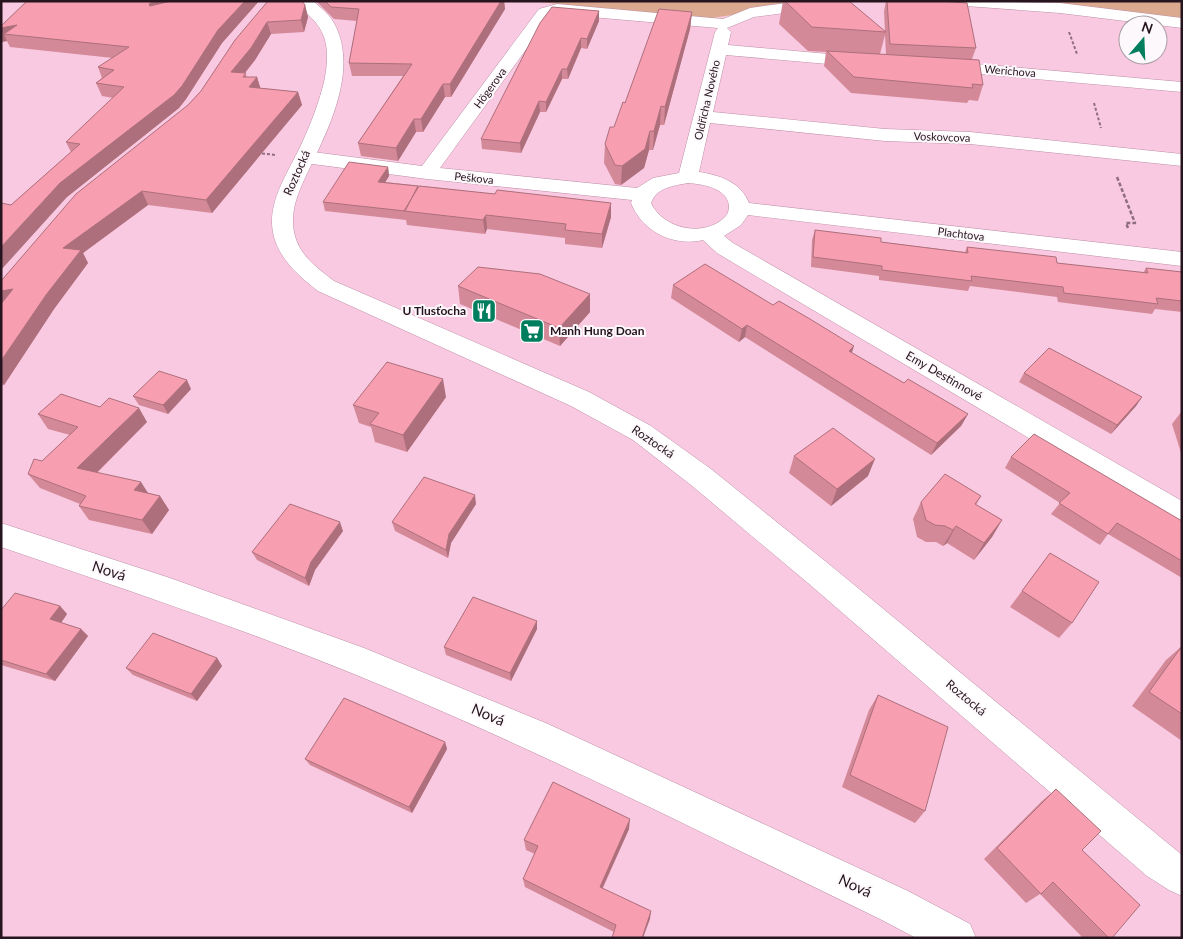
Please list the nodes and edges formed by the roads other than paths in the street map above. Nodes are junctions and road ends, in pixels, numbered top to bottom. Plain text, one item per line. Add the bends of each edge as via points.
1 (304, 1) edge
2 (837, 1) edge
3 (966, 1) edge
4 (1182, 23) edge
5 (725, 24) junction
6 (719, 49) junction
7 (878, 63) edge
8 (925, 65) edge
9 (1182, 87) edge
10 (703, 117) junction
11 (305, 156) junction
12 (1182, 160) edge
13 (427, 173) junction
14 (688, 177) junction
15 (643, 195) junction
16 (740, 208) junction
17 (708, 233) junction
18 (1182, 259) edge
19 (1182, 515) edge
20 (1, 535) edge
21 (1182, 877) edge
22 (956, 938) edge

1 - 11 street, Roztocká via 325,21 332,34 336,58 333,84
2 - 5 street via 750,13
3 - 4 street via 1060,8
5 - 6 street, Oldřicha Nového
5 - 13 street, Högerova via 557,9 546,12
6 - 7 street
6 - 10 street, Oldřicha Nového
8 - 9 street, Werichova
10 - 12 street, Voskovcova via 885,135 970,138
10 - 14 street, Oldřicha Nového
11 - 13 street, Peškova
11 - 21 street, Roztocká via 285,196 282,217 285,239 300,264 326,286 580,399 642,433 812,568 1160,863
13 - 15 street, Peškova
14 - 15 street via 657,183
14 - 16 street via 719,183 737,198
15 - 17 street via 642,210 649,220 662,228 679,233
16 - 17 street via 738,217 730,225
16 - 18 street, Plachtova
17 - 19 street, Emy Destinnové via 725,248
20 - 22 street, Nová via 170,591 382,670 536,736 894,905

